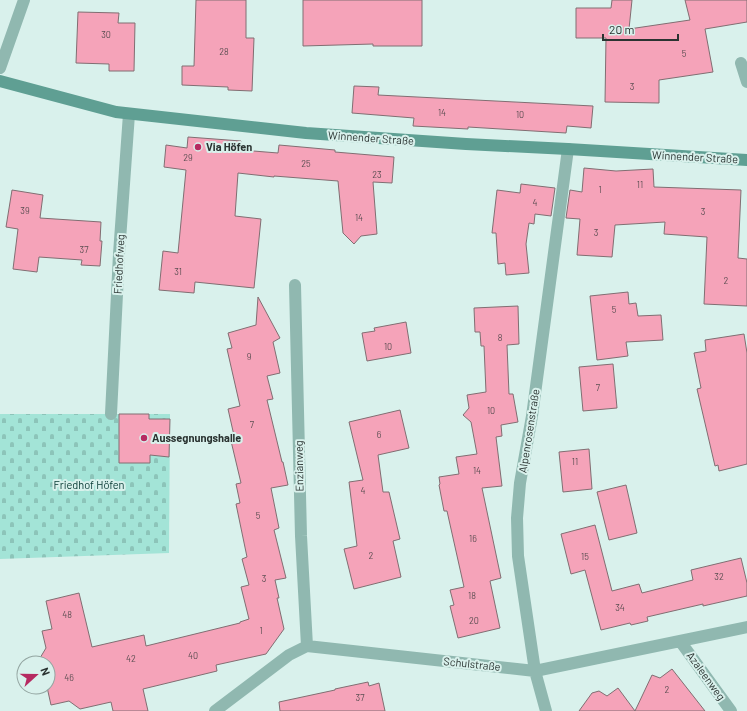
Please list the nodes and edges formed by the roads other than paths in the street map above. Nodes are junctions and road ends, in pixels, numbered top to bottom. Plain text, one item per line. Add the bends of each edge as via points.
1 (24, 0) edge
2 (741, 63) dead end
3 (0, 68) edge
4 (0, 82) edge
5 (747, 82) edge
6 (129, 114) junction
7 (568, 149) junction
8 (747, 160) edge
9 (295, 285) dead end
10 (112, 414) dead end
11 (747, 627) edge
12 (680, 641) junction
13 (307, 646) junction
14 (535, 671) junction
15 (215, 711) edge
16 (546, 711) edge
17 (731, 711) edge

1 - 3 street
2 - 5 street
4 - 6 street, Winnender Straße
6 - 7 street, Winnender Straße via 306,133
6 - 10 street, Friedhofweg via 119,254
7 - 8 street, Winnender Straße
7 - 14 street, Alpenrosenstraße via 517,518 518,556
9 - 13 street, Enzianweg via 301,536
11 - 12 street, Schulstraße
12 - 14 street, Schulstraße
12 - 17 street, Azaleenweg
13 - 14 street, Schulstraße
13 - 15 street via 289,655
14 - 16 street, Alpenrosenstraße

